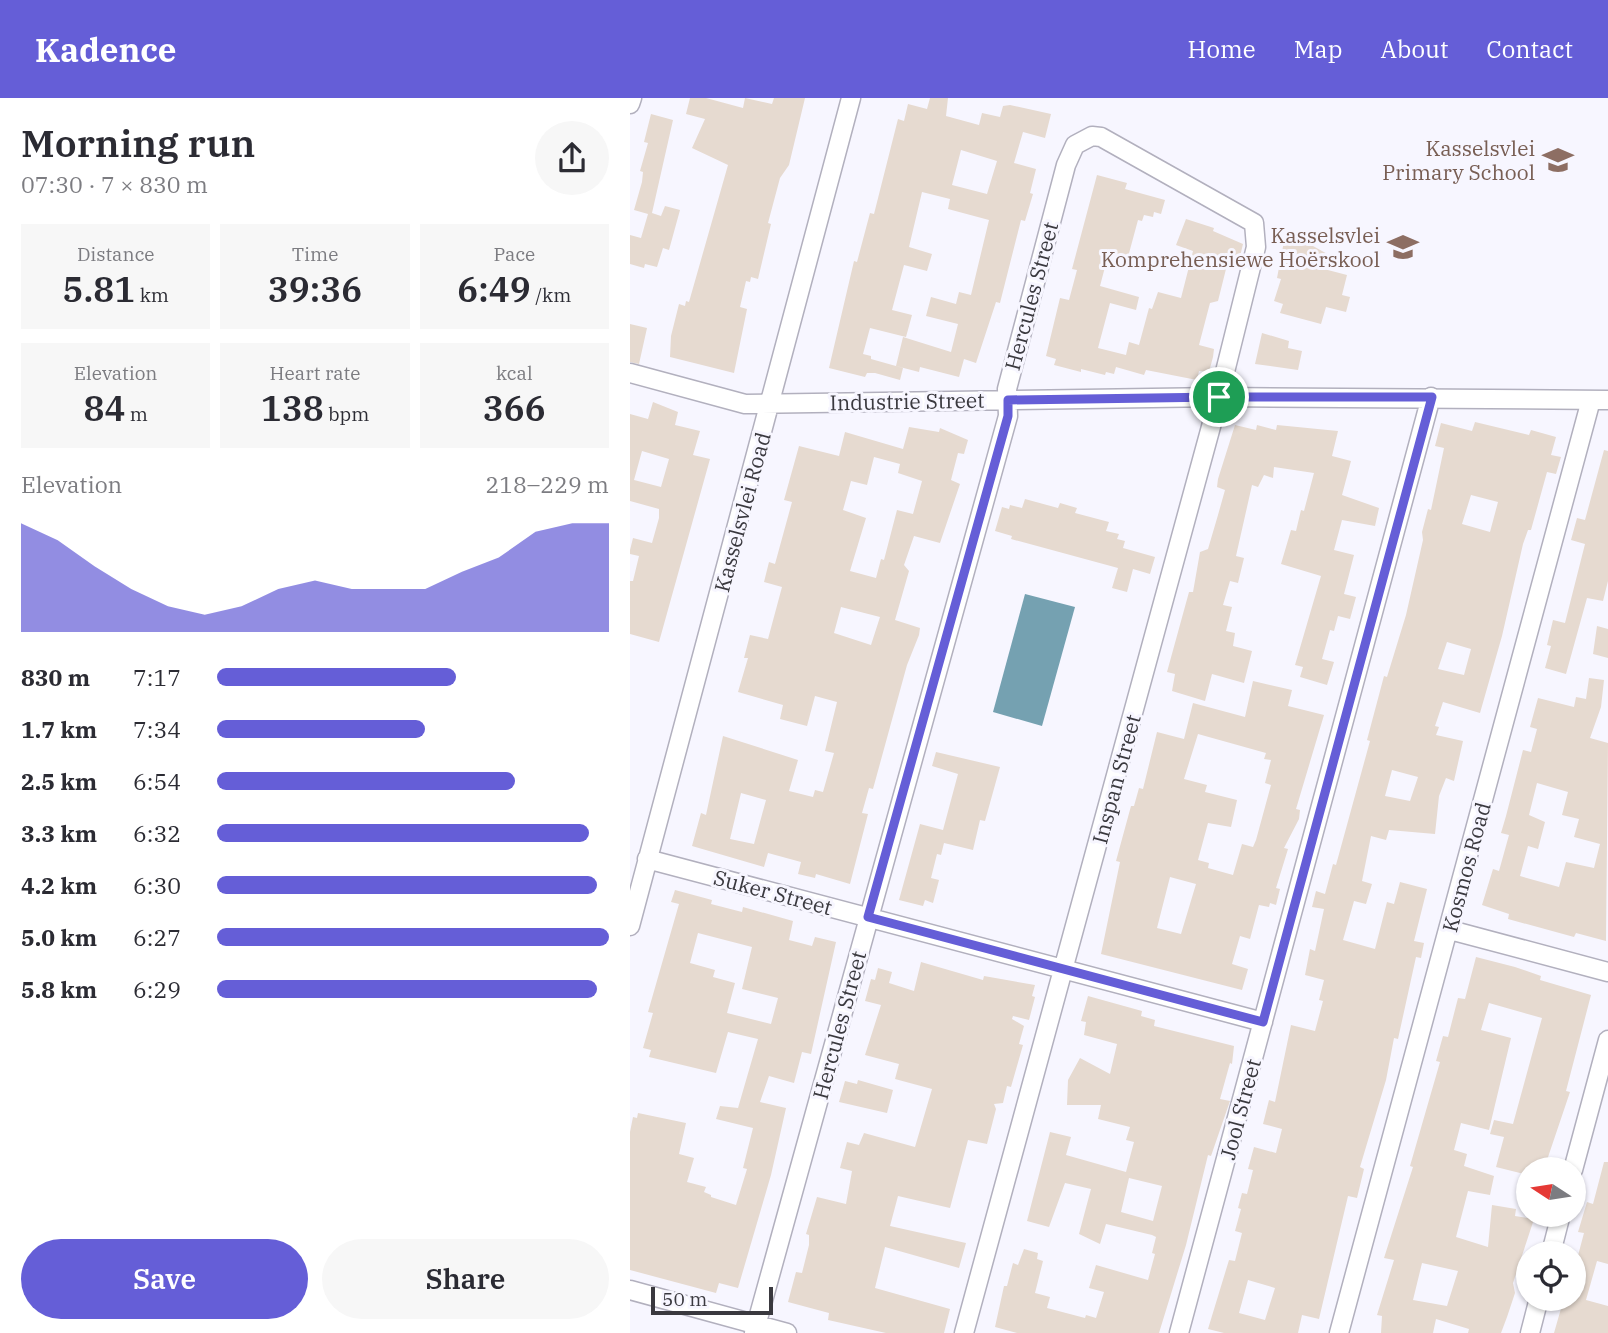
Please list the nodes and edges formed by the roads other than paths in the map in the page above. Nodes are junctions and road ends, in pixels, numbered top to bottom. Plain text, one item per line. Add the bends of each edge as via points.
1 (632, 98) edge
2 (852, 98) edge
3 (630, 104) edge
4 (1254, 223) joint
5 (630, 373) edge
6 (1219, 397) junction
7 (1432, 397) junction
8 (1008, 400) junction
9 (1600, 400) edge
10 (772, 404) junction
11 (648, 859) junction
12 (868, 917) junction
13 (630, 926) edge
14 (1450, 930) junction
15 (1065, 969) junction
16 (1608, 972) edge
17 (1263, 1022) junction
18 (1608, 1040) edge
19 (1576, 1157) edge
20 (630, 1290) edge
21 (1536, 1311) edge
22 (755, 1329) edge
23 (787, 1333) edge
24 (964, 1333) edge
25 (1178, 1333) edge
26 (1339, 1333) edge
27 (1530, 1333) edge

1 - 3 street
2 - 10 street, Kasselsvlei Road
4 - 6 street, Inspan Street via 1256,247
4 - 8 street, Hercules Street via 1110,141 1092,136 1075,145 1007,386
5 - 10 street, Industrie Street via 745,404
6 - 7 street, Industrie Street
6 - 8 street, Industrie Street
6 - 15 street, Inspan Street
7 - 9 street, Industrie Street
7 - 17 street, Jool Street
8 - 10 street, Industrie Street
8 - 12 street, Hercules Street via 1008,416
9 - 14 street, Kosmos Road
10 - 11 street, Kasselsvlei Road
11 - 12 street, Suker Street
11 - 13 street, Kasselsvlei Road
12 - 15 street, Suker Street
12 - 22 street, Hercules Street
14 - 16 street
14 - 26 street, Kosmos Road
15 - 17 street, Suker Street
15 - 24 street, Inspan Street
17 - 25 street, Jool Street
18 - 19 street
20 - 22 street
21 - 27 street
22 - 23 street

